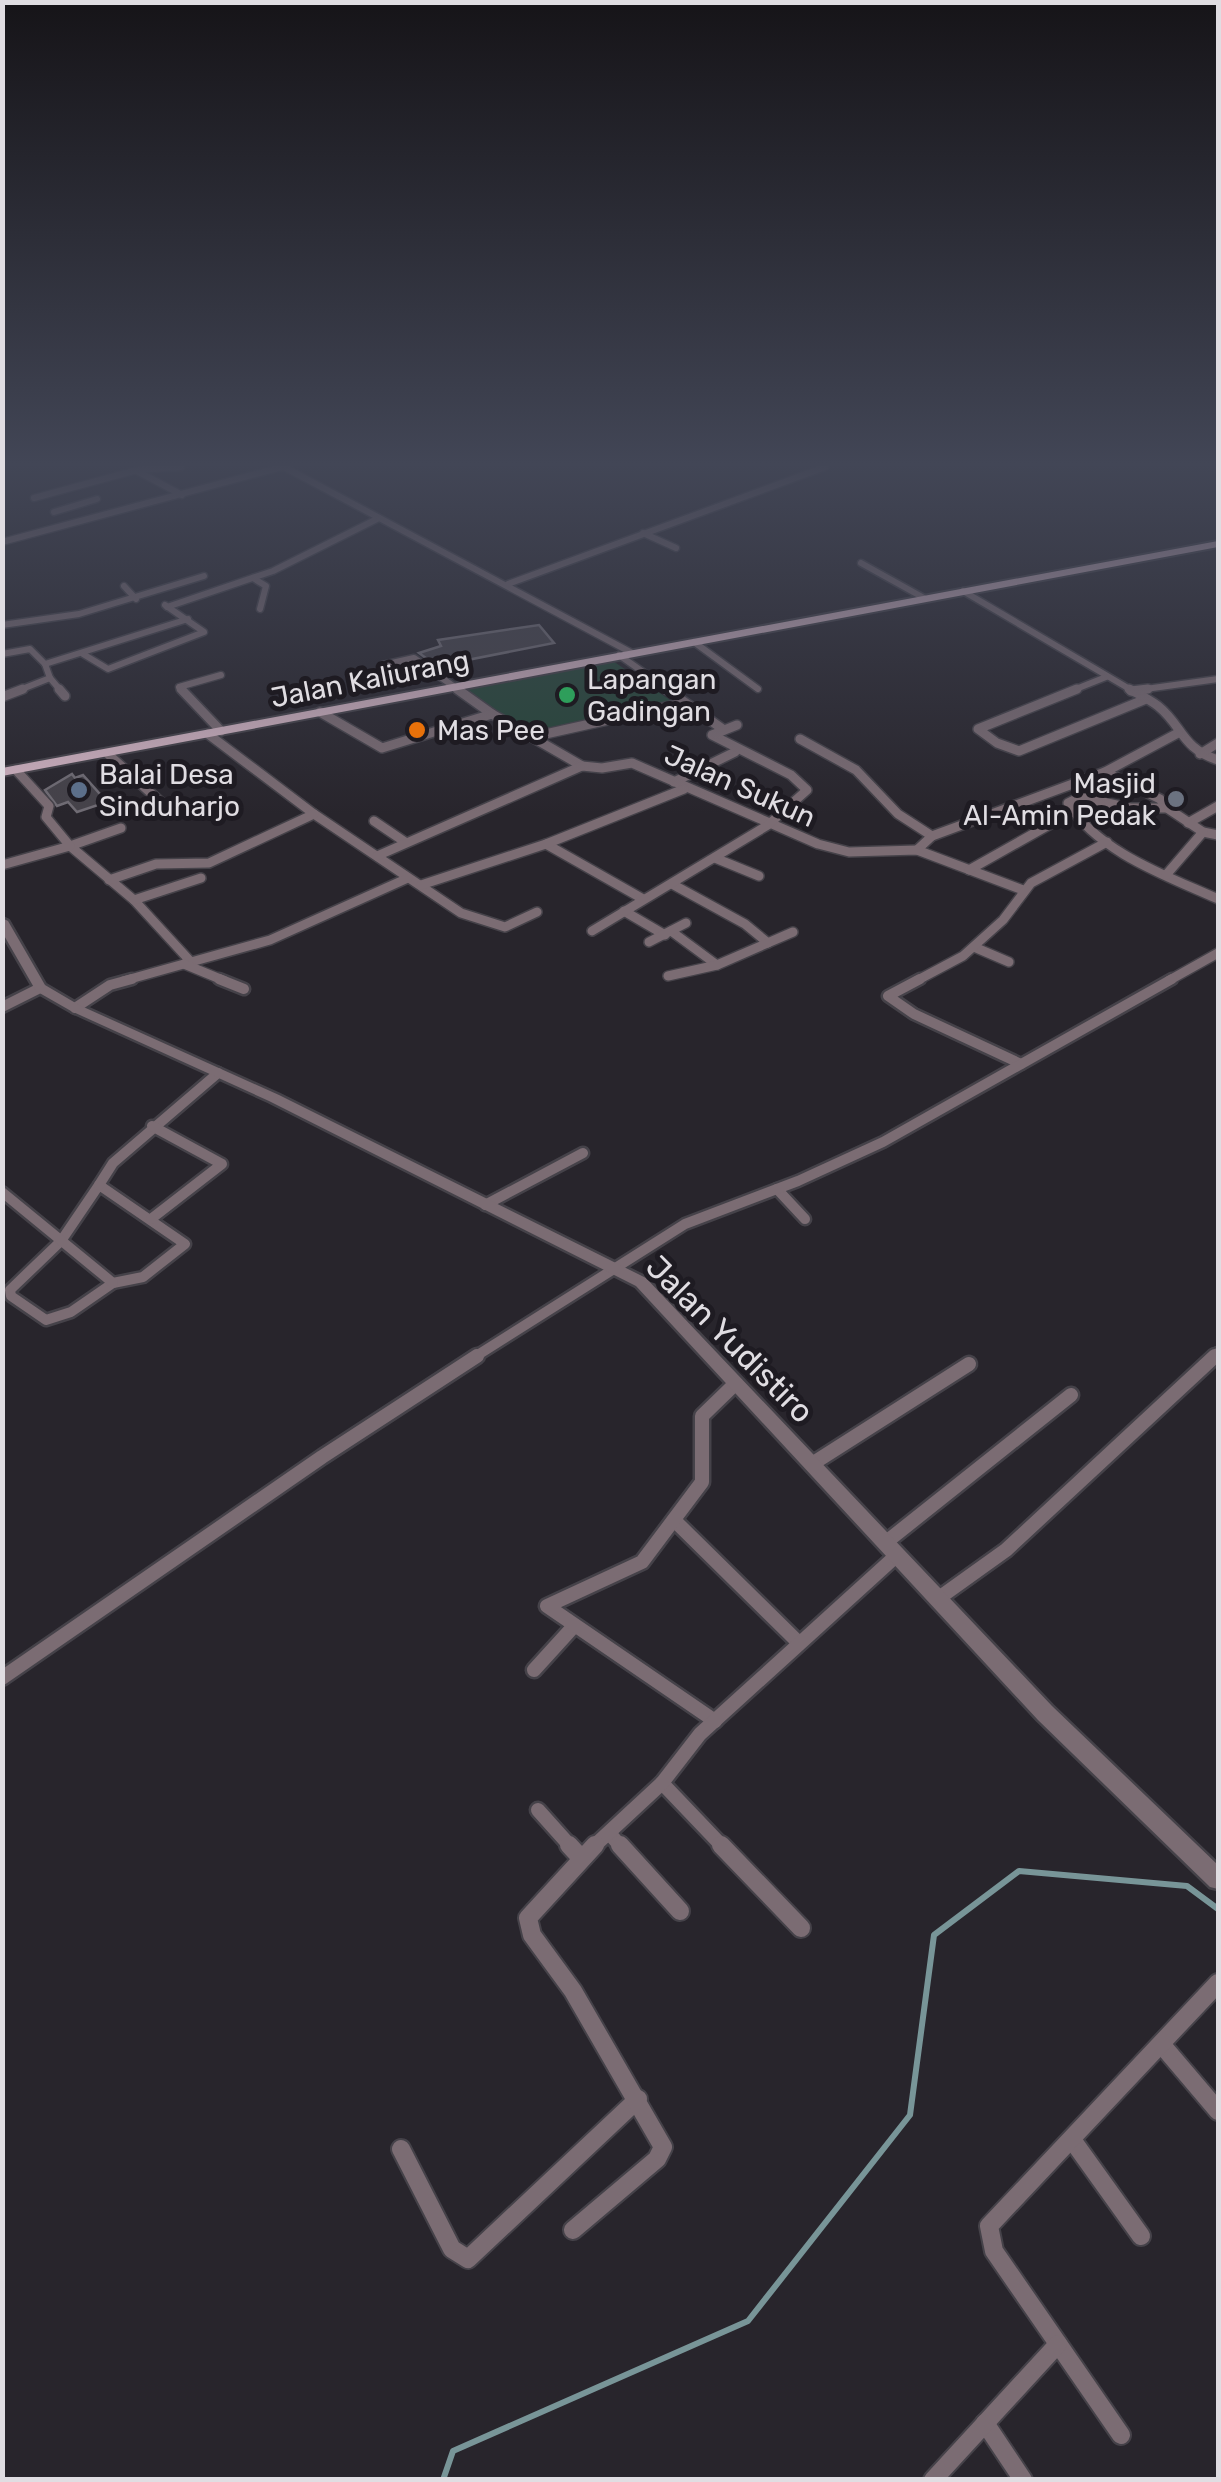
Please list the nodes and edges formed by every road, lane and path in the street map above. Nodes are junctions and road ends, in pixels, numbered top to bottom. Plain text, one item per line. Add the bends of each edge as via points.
1 (185, 583) edge
2 (239, 583) edge
3 (261, 583) edge
4 (511, 583) edge
5 (897, 583) edge
6 (1007, 583) edge
7 (508, 584) joint
8 (124, 586) dead end
9 (963, 591) junction
10 (148, 596) junction
11 (924, 598) junction
12 (136, 599) junction
13 (167, 607) junction
14 (260, 609) dead end
15 (188, 619) junction
16 (2, 625) edge
17 (137, 626) dead end
18 (145, 633) junction
19 (134, 637) junction
20 (694, 642) junction
21 (155, 650) junction
22 (632, 653) junction
23 (2, 654) edge
24 (83, 654) junction
25 (619, 655) junction
26 (45, 664) junction
27 (384, 665) dead end
28 (221, 675) dead end
29 (1106, 677) junction
30 (50, 678) junction
31 (1218, 679) edge
32 (1204, 680) junction
33 (454, 686) junction
34 (1218, 687) edge
35 (758, 688) dead end
36 (1131, 691) junction
37 (65, 696) dead end
38 (2, 697) edge
39 (1146, 699) junction
40 (684, 703) junction
41 (320, 712) junction
42 (492, 714) junction
43 (737, 725) dead end
44 (724, 730) junction
45 (214, 732) junction
46 (1178, 733) junction
47 (531, 738) junction
48 (800, 740) dead end
49 (1218, 743) edge
50 (735, 752) junction
51 (108, 754) junction
52 (1200, 754) junction
53 (1218, 760) edge
54 (582, 766) junction
55 (16, 770) junction
56 (2, 772) edge
57 (1105, 772) junction
58 (674, 782) junction
59 (684, 789) junction
60 (164, 806) dead end
61 (1218, 806) edge
62 (1167, 808) junction
63 (1072, 812) junction
64 (314, 814) junction
65 (374, 821) dead end
66 (1188, 824) junction
67 (768, 825) junction
68 (121, 828) dead end
69 (1203, 832) junction
70 (1218, 835) edge
71 (932, 836) junction
72 (405, 842) junction
73 (1107, 842) junction
74 (546, 844) junction
75 (70, 846) junction
76 (917, 850) junction
77 (377, 856) junction
78 (715, 858) junction
79 (2, 865) edge
80 (968, 870) junction
81 (1166, 874) junction
82 (759, 876) dead end
83 (200, 878) dead end
84 (408, 878) junction
85 (109, 880) junction
86 (672, 884) junction
87 (421, 885) junction
88 (1023, 890) junction
89 (643, 898) junction
90 (1218, 899) edge
91 (134, 900) junction
92 (624, 910) junction
93 (537, 912) dead end
94 (2, 921) edge
95 (686, 924) dead end
96 (592, 930) dead end
97 (793, 932) dead end
98 (668, 933) junction
99 (649, 942) dead end
100 (768, 943) junction
101 (974, 947) junction
102 (1218, 953) edge
103 (1009, 962) dead end
104 (188, 963) junction
105 (717, 965) junction
106 (668, 976) dead end
107 (40, 988) junction
108 (244, 989) dead end
109 (2, 1007) edge
110 (75, 1008) junction
111 (1021, 1064) junction
112 (218, 1073) junction
113 (152, 1126) junction
114 (584, 1153) dead end
115 (96, 1183) junction
116 (777, 1189) junction
117 (2, 1192) edge
118 (485, 1205) junction
119 (151, 1219) junction
120 (805, 1220) dead end
121 (60, 1241) junction
122 (614, 1266) junction
123 (113, 1283) junction
124 (1218, 1353) edge
125 (969, 1364) dead end
126 (735, 1384) junction
127 (1071, 1395) dead end
128 (812, 1464) junction
129 (674, 1520) junction
130 (890, 1550) junction
131 (938, 1598) junction
132 (574, 1626) junction
133 (799, 1643) junction
134 (534, 1670) dead end
135 (2, 1678) edge
136 (716, 1721) junction
137 (662, 1783) junction
138 (538, 1810) dead end
139 (610, 1834) junction
140 (581, 1858) junction
141 (1218, 1880) edge
142 (680, 1912) dead end
143 (801, 1928) dead end
144 (1218, 1984) edge
145 (1162, 2045) junction
146 (638, 2099) junction
147 (1218, 2112) edge
148 (1073, 2141) junction
149 (400, 2149) dead end
150 (573, 2230) dead end
151 (1141, 2236) dead end
152 (1058, 2344) junction
153 (985, 2423) junction
154 (1121, 2436) dead end
155 (933, 2480) edge
156 (1022, 2480) edge

1 - 10 street
2 - 13 street
3 - 14 street via 266,586
4 - 7 street
5 - 11 street
6 - 9 main road, Jalan Kaliurang
7 - 22 street
8 - 12 street
9 - 11 main road, Jalan Kaliurang
9 - 29 street
10 - 12 street
10 - 13 street
11 - 20 main road, Jalan Kaliurang
12 - 16 street
13 - 15 street
15 - 18 street
15 - 21 street via 204,632
17 - 18 street
18 - 19 street
19 - 21 street
19 - 24 street
20 - 22 main road, Jalan Kaliurang
20 - 35 street
21 - 24 street via 106,669
22 - 25 main road, Jalan Kaliurang
23 - 26 street via 30,649
24 - 26 street
25 - 33 main road, Jalan Kaliurang
25 - 40 street
26 - 30 street
27 - 33 street via 414,658
28 - 45 street via 179,687
29 - 36 street
29 - 39 street via 978,729 1019,750
30 - 37 street
30 - 38 street
31 - 32 street
32 - 34 street
32 - 36 street
33 - 41 main road, Jalan Kaliurang
33 - 42 street
36 - 39 street
39 - 46 street via 1170,716
40 - 44 street
40 - 47 street
41 - 42 street via 378,748
41 - 45 main road, Jalan Kaliurang
42 - 47 street
43 - 44 street
44 - 50 street via 712,735
45 - 51 main road, Jalan Kaliurang
45 - 64 street
46 - 52 street
46 - 57 street
47 - 54 street
48 - 71 street via 856,770 898,814
49 - 52 street
50 - 58 street
50 - 67 street via 808,787
51 - 55 main road, Jalan Kaliurang
51 - 60 street
52 - 53 street
54 - 58 street, Jalan Sukun via 632,763
54 - 72 street, Jalan Sukun
55 - 56 main road, Jalan Kaliurang
55 - 75 street via 49,806 46,817
57 - 62 street
57 - 71 street
58 - 59 street, Jalan Sukun
59 - 67 street, Jalan Sukun
59 - 74 street
61 - 66 street
62 - 63 street via 1080,797 1068,804
62 - 66 street
63 - 73 street
63 - 80 street
64 - 77 street
64 - 85 street via 209,863 156,864
65 - 72 street
66 - 69 street
67 - 76 street, Jalan Sukun via 849,852
67 - 78 street
68 - 75 street
69 - 70 street
69 - 81 street
71 - 76 street
72 - 77 street, Jalan Sukun
73 - 81 street
73 - 88 street
74 - 87 street
74 - 89 street
75 - 79 street
75 - 85 street
76 - 80 street, Jalan Sukun
77 - 84 street
78 - 82 street
78 - 86 street
80 - 88 street, Jalan Sukun
81 - 90 street
83 - 91 street
84 - 87 street
84 - 104 street via 270,940
85 - 91 street
86 - 89 street
86 - 100 street
87 - 93 street via 461,912 502,927
88 - 101 street
89 - 92 street
91 - 104 street
92 - 96 street
92 - 98 street
94 - 107 street
95 - 98 street
97 - 100 street
98 - 99 street
98 - 105 street
100 - 105 street
101 - 103 street
101 - 111 street via 888,996
102 - 111 street
104 - 108 street
104 - 110 street via 110,985
105 - 106 street
107 - 109 street
107 - 110 street, Jalan Yudistiro
110 - 112 street, Jalan Yudistiro
111 - 116 street via 884,1142
112 - 113 street
112 - 118 street, Jalan Yudistiro
113 - 115 street
113 - 119 street via 222,1164
114 - 118 street
115 - 119 street
115 - 121 street
116 - 120 street
116 - 122 street via 685,1224
117 - 121 street
118 - 122 street, Jalan Yudistiro
119 - 123 street via 185,1244 143,1277
121 - 123 street
121 - 123 street via 10,1290 25,1308 59,1319
122 - 126 street, Jalan Yudistiro via 640,1282
122 - 135 street
124 - 131 street via 1006,1550
125 - 128 street
126 - 128 street, Jalan Yudistiro
126 - 129 street via 702,1416 702,1482
127 - 130 street
128 - 130 street, Jalan Yudistiro
129 - 132 street via 642,1562 551,1601 550,1608
129 - 133 street
130 - 131 street, Jalan Yudistiro
130 - 133 street
131 - 141 street, Jalan Yudistiro via 1044,1713
132 - 134 street
132 - 136 street
133 - 136 street
136 - 137 street
137 - 139 street
137 - 143 street
138 - 140 street
139 - 140 street
139 - 142 street
140 - 146 street via 528,1918 532,1935
144 - 145 street
145 - 147 street
145 - 148 street
146 - 149 street via 468,2259 452,2249
146 - 150 street via 662,2152
148 - 151 street
148 - 152 street via 988,2231 994,2251
152 - 153 street
152 - 154 street
153 - 155 street
153 - 156 street

